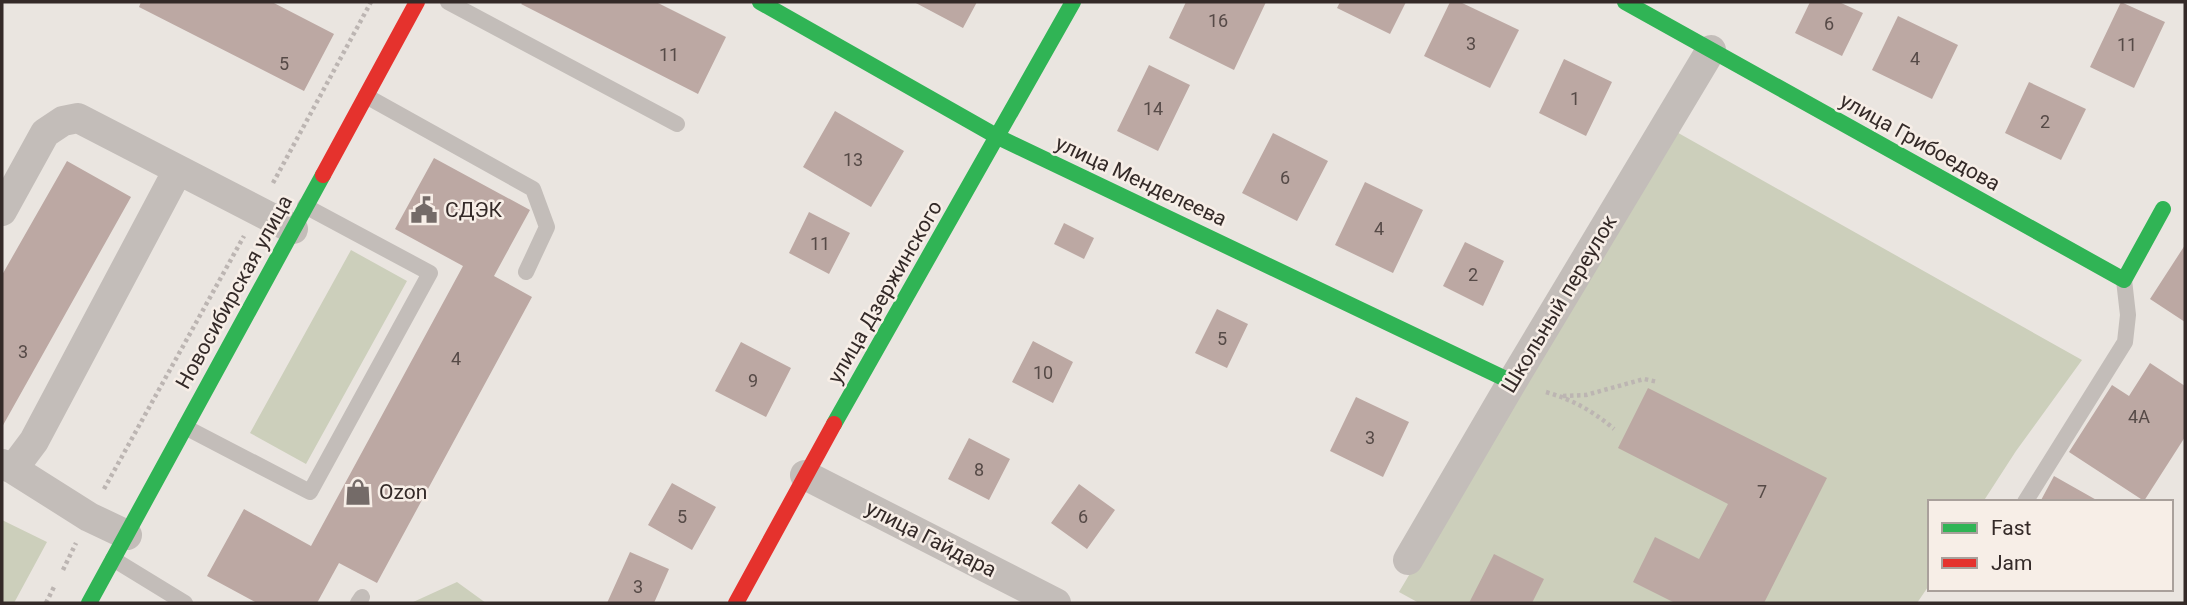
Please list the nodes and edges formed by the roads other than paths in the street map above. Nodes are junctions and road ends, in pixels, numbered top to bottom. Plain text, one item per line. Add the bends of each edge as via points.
1 (417, 2) edge
2 (448, 2) edge
3 (760, 2) edge
4 (1073, 2) edge
5 (1625, 2) edge
6 (1711, 50) junction
7 (366, 96) junction
8 (677, 124) dead end
9 (998, 137) junction
10 (178, 170) junction
11 (2163, 209) dead end
12 (2, 211) edge
13 (299, 217) junction
14 (526, 272) dead end
15 (2124, 280) junction
16 (1512, 382) junction
17 (185, 427) junction
18 (7, 467) edge
19 (805, 475) junction
20 (2026, 500) edge
21 (120, 547) junction
22 (1408, 559) dead end
23 (89, 603) edge
24 (185, 603) edge
25 (736, 603) edge
26 (1056, 603) edge

1 - 7 street, Новосибирская улица
2 - 8 lane
3 - 9 street, улица Менделеева
4 - 9 street, улица Дзержинского
5 - 6 street, улица Грибоедова
6 - 15 street, улица Грибоедова
6 - 16 street, Школьный переулок
7 - 13 street, Новосибирская улица
7 - 14 lane via 533,189 547,227
9 - 16 street, улица Менделеева
9 - 19 street, улица Дзержинского
10 - 12 street via 78,118 63,121 45,134
10 - 13 street via 258,211
10 - 18 street via 34,441
11 - 15 street
13 - 17 street, Новосибирская улица
13 - 17 lane via 430,274 310,492
15 - 20 lane via 2129,315 2124,342
16 - 22 street, Школьный переулок
17 - 21 street, Новосибирская улица
18 - 21 street via 89,516
19 - 25 street, улица Дзержинского
19 - 26 street, улица Гайдара
21 - 23 street, Новосибирская улица
21 - 24 lane

